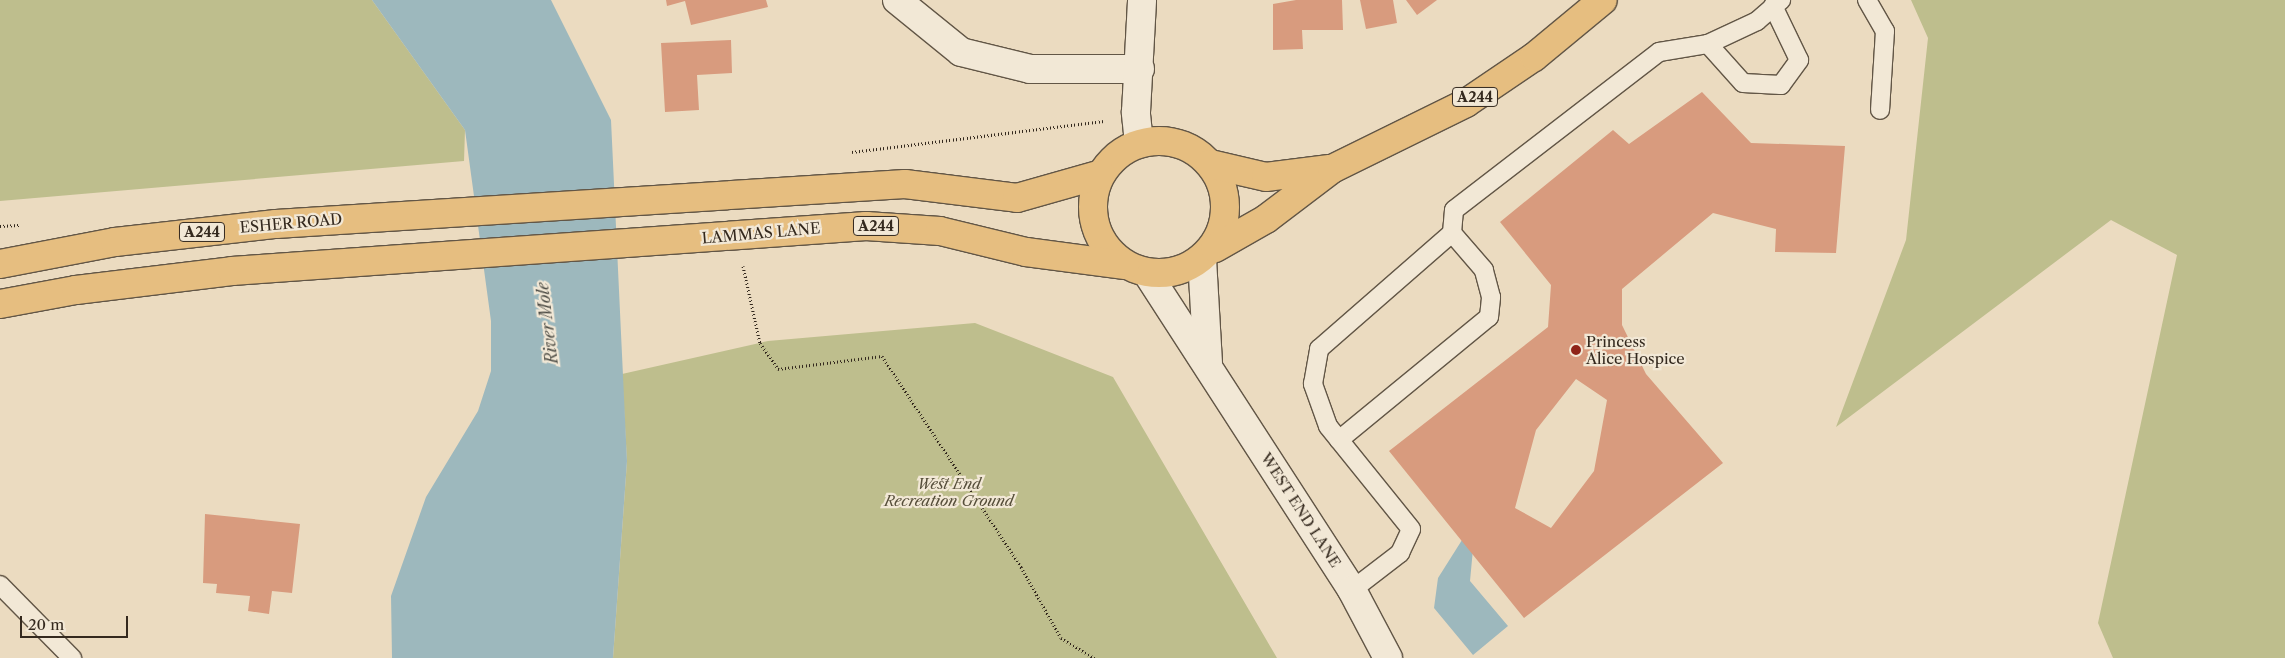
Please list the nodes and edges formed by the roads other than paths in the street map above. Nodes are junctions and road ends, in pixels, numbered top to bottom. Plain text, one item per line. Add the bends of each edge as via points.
1 (898, 0) edge
2 (1142, 0) edge
3 (1603, 0) edge
4 (1867, 0) edge
5 (1777, 3) edge
6 (1708, 44) junction
7 (1140, 69) junction
8 (1880, 110) dead end
9 (1139, 143) junction
10 (1210, 164) junction
11 (1332, 169) junction
12 (1101, 174) junction
13 (1452, 234) junction
14 (1208, 254) junction
15 (0, 264) edge
16 (1136, 269) junction
17 (0, 304) edge
18 (1208, 364) junction
19 (1339, 440) junction
20 (0, 585) edge
21 (1352, 590) junction
22 (72, 658) edge
23 (1388, 658) edge

1 - 7 street via 961,52 1030,69
2 - 7 street
3 - 11 main road, A244 via 1534,57 1466,103
4 - 8 lane via 1886,31
5 - 6 lane via 1757,21
5 - 6 lane via 1799,60 1781,85 1743,83
6 - 13 lane via 1658,52 1454,210
7 - 9 street via 1136,112
9 - 10 main road via 1174,142 1195,151
9 - 12 main road via 1116,156
10 - 11 main road, A244 via 1266,177
10 - 14 main road via 1223,189 1224,233
11 - 14 main road, A244 via 1266,218
12 - 15 main road, ESHER ROAD / A244 via 1017,198 905,184 405,214 115,242
12 - 16 main road via 1092,203 1094,224 1104,245
13 - 19 lane via 1318,349 1313,384 1328,426
13 - 19 lane via 1484,270 1491,298 1490,317
14 - 16 main road via 1179,271
14 - 18 street, WEST END LANE
16 - 17 main road, LAMMAS LANE / A244 via 1026,252 906,227 394,258 135,282
16 - 18 street, WEST END LANE
18 - 21 street, WEST END LANE
19 - 21 lane via 1411,529 1400,553
20 - 22 lane
21 - 23 street, WEST END LANE

